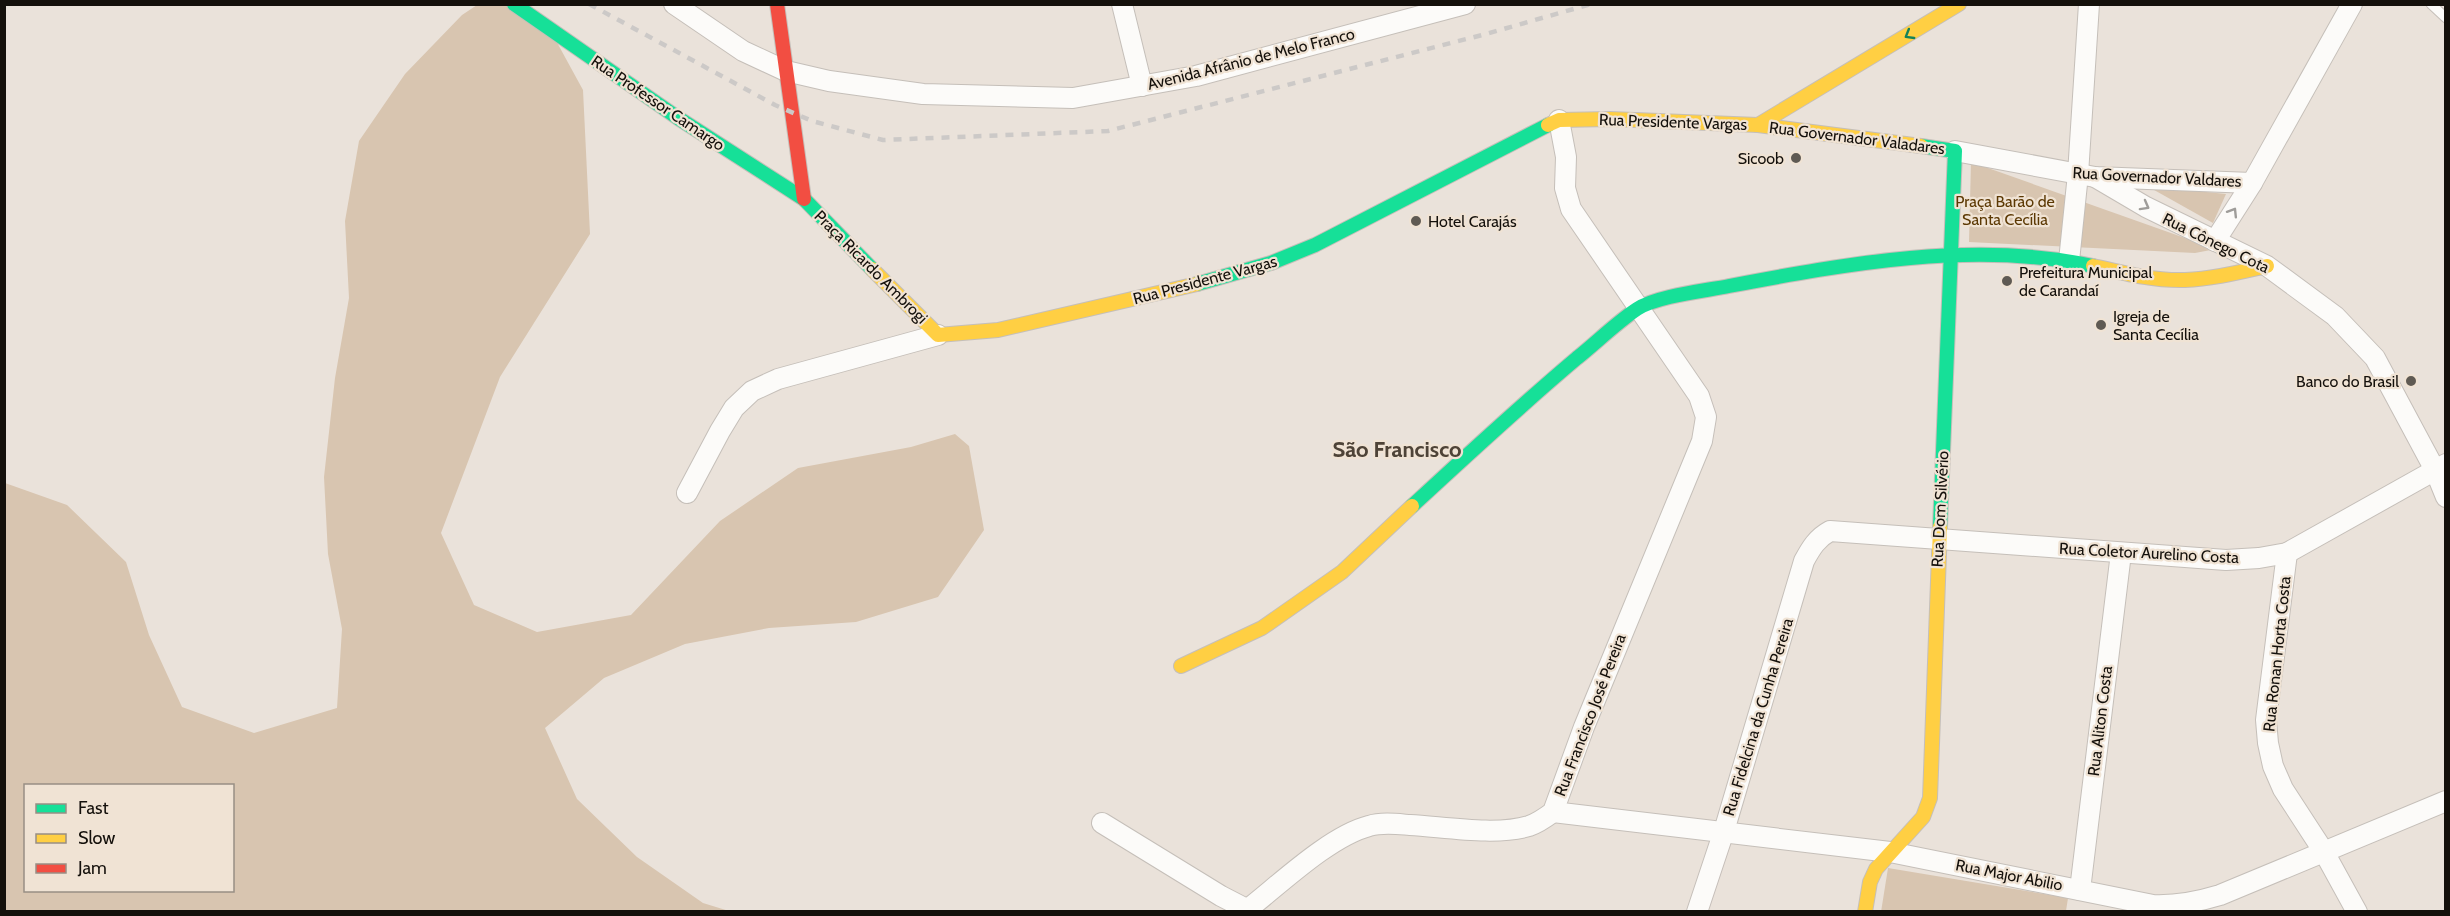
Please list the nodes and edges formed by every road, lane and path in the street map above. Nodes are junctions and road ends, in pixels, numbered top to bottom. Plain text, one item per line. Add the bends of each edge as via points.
1 (514, 4) edge
2 (674, 4) edge
3 (777, 4) edge
4 (1122, 4) edge
5 (1465, 4) edge
6 (1959, 4) edge
7 (2089, 4) edge
8 (2352, 4) edge
9 (2437, 6) edge
10 (2445, 18) edge
11 (786, 72) junction
12 (1142, 86) junction
13 (1559, 120) junction
14 (1758, 125) junction
15 (1955, 151) junction
16 (2086, 175) junction
17 (2252, 183) junction
18 (804, 199) junction
19 (2214, 241) junction
20 (1952, 256) junction
21 (2069, 261) junction
22 (2267, 266) junction
23 (1638, 308) junction
24 (938, 335) junction
25 (2440, 467) edge
26 (687, 493) dead end
27 (2445, 498) edge
28 (1830, 531) joint
29 (1938, 540) junction
30 (2121, 553) junction
31 (2288, 553) junction
32 (1181, 666) dead end
33 (2445, 801) edge
34 (1553, 812) junction
35 (1102, 823) dead end
36 (1724, 831) junction
37 (1890, 852) junction
38 (2324, 852) junction
39 (2080, 890) junction
40 (1217, 904) edge
41 (1250, 910) edge
42 (1697, 912) edge
43 (1865, 912) edge
44 (2357, 912) edge

1 - 18 street, Rua Professor Camargo via 678,118
2 - 11 street, Avenida Afrânio de Melo Franco via 743,51
3 - 11 street
4 - 12 street
5 - 12 street, Avenida Afrânio de Melo Franco via 1196,76
6 -> 14 street
7 - 16 street
8 - 17 street
9 - 10 lane
11 - 12 street, Avenida Afrânio de Melo Franco via 911,92 983,97 1073,98
11 - 18 street
13 - 14 street, Rua Presidente Vargas via 1610,118
13 - 23 street, Rua Francisco José Pereira via 1566,157 1565,188 1571,209
13 - 24 street, Rua Presidente Vargas via 1315,245 1271,263 1178,290 998,330
14 - 15 street, Rua Governador Valadares
15 - 16 street, Rua Governador Valdares
15 - 20 street, Rua Dom Silvério
16 - 17 street, Rua Governador Valdares
16 -> 19 street, Rua Cônego Cota
16 - 21 street
19 -> 17 street
18 - 24 street, Praça Ricardo Ambrogi
19 - 22 street, Rua Cônego Cota
20 - 21 street
20 - 23 street via 1834,266 1672,297
20 - 29 street, Rua Dom Silvério
21 - 22 street via 2137,276 2184,280
22 - 25 street, Rua Cônego Cota via 2335,316 2375,358
23 - 32 street via 1509,416 1342,572 1262,628
23 - 34 street, Rua Francisco José Pereira via 1699,396 1706,417 1702,441
24 - 26 street, Rua Presidente Vargas via 789,376 752,391 734,408
25 - 27 street, Rua Cônego Cota
25 - 31 street, Rua Coletor Aurelino Costa
28 - 29 street, Rua Coletor Aurelino Costa
28 - 36 street, Rua Fidelcina da Cunha Pereira via 1816,542 1804,561
29 - 30 street, Rua Coletor Aurelino Costa
29 - 37 street, Rua Dom Silvério via 1930,798 1923,817
30 - 31 street, Rua Coletor Aurelino Costa via 2226,560
30 - 39 street, Rua Aliton Costa
31 - 38 street, Rua Ronan Horta Costa via 2266,720 2268,743 2283,789
33 - 38 street, Rua Major Abilio
34 - 36 street, Rua Major Abilio
34 - 41 street, Rua Francisco José Pereira via 1521,828 1370,826 1349,833
35 - 40 street
36 - 37 street, Rua Major Abilio
36 - 42 street, Rua Fidelcina da Cunha Pereira
37 - 39 street, Rua Major Abilio
37 - 43 street, Rua Dom Silvério via 1870,882
38 - 39 street, Rua Major Abilio via 2193,904 2153,906
38 - 44 street, Rua Ronan Horta Costa
40 - 41 street

